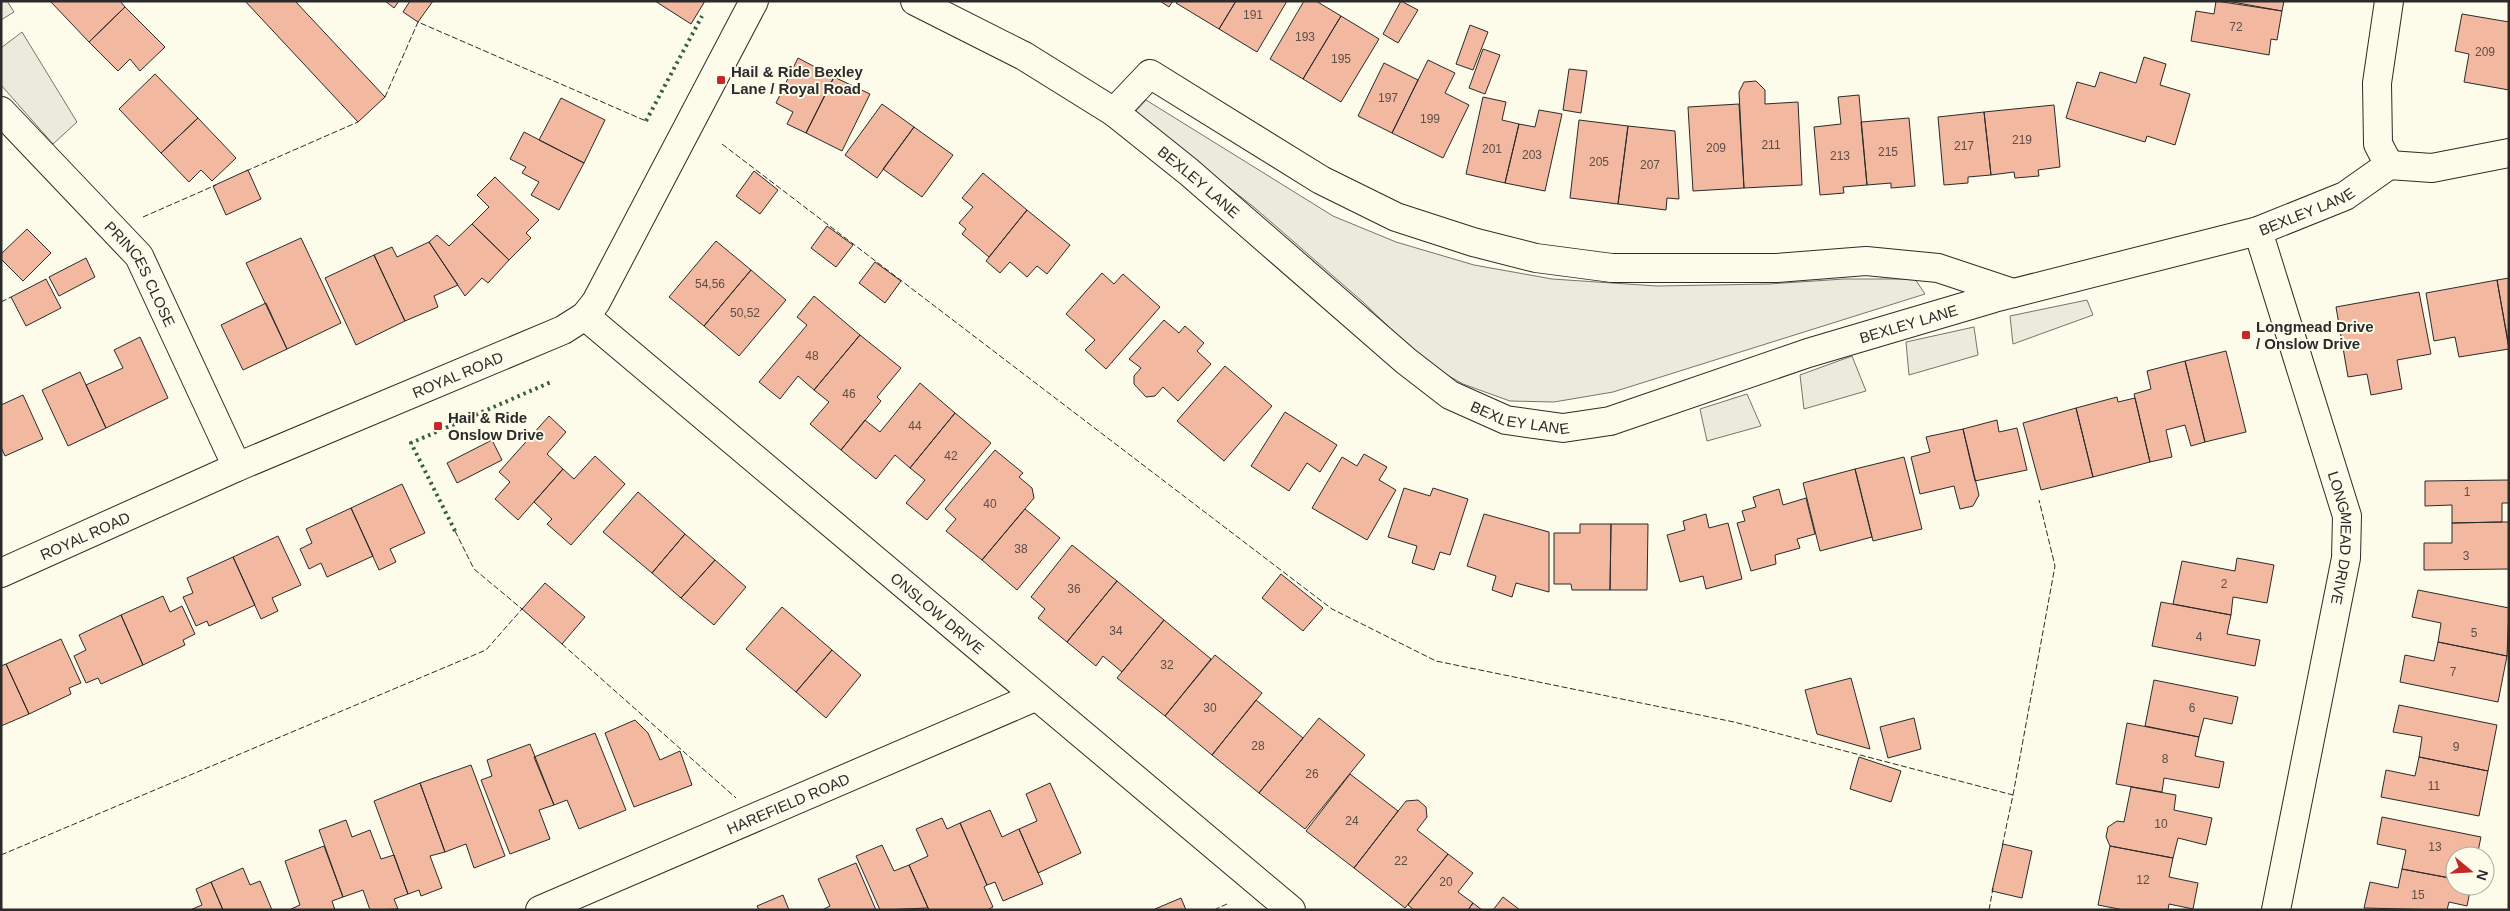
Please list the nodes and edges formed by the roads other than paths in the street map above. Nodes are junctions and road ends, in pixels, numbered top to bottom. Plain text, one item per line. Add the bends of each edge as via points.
1 (754, 1) edge
2 (915, 1) edge
3 (2389, 1) edge
4 (1, 111) edge
5 (1114, 112) junction
6 (2509, 153) edge
7 (2389, 165) junction
8 (2258, 231) junction
9 (2013, 293) junction
10 (585, 316) junction
11 (237, 467) junction
12 (1, 573) edge
13 (1035, 697) junction
14 (540, 910) edge
15 (1291, 910) edge
16 (2276, 910) edge

1 - 10 street, ROYAL ROAD via 596,302
2 - 5 street, BEXLEY LANE via 1024,56
3 - 7 street via 2377,83 2378,144
4 - 11 street, PRINCES CLOSE via 139,256
5 - 9 street via 1150,74 1321,180 1396,217 1536,258 1612,268 1776,268 1866,261 1938,268
5 - 9 street, BEXLEY LANE via 1189,172 1443,390 1506,420 1563,428 1610,421 1808,353
6 - 7 street via 2432,168
7 - 8 street, BEXLEY LANE via 2345,196
8 - 9 street, BEXLEY LANE
8 - 16 street, LONGMEAD DRIVE via 2347,516 2346,558
10 - 11 street, ROYAL ROAD via 563,330
10 - 13 street, ONSLOW DRIVE via 817,509
11 - 12 street, ROYAL ROAD
13 - 14 street, HAREFIELD ROAD
13 - 15 street, ONSLOW DRIVE

